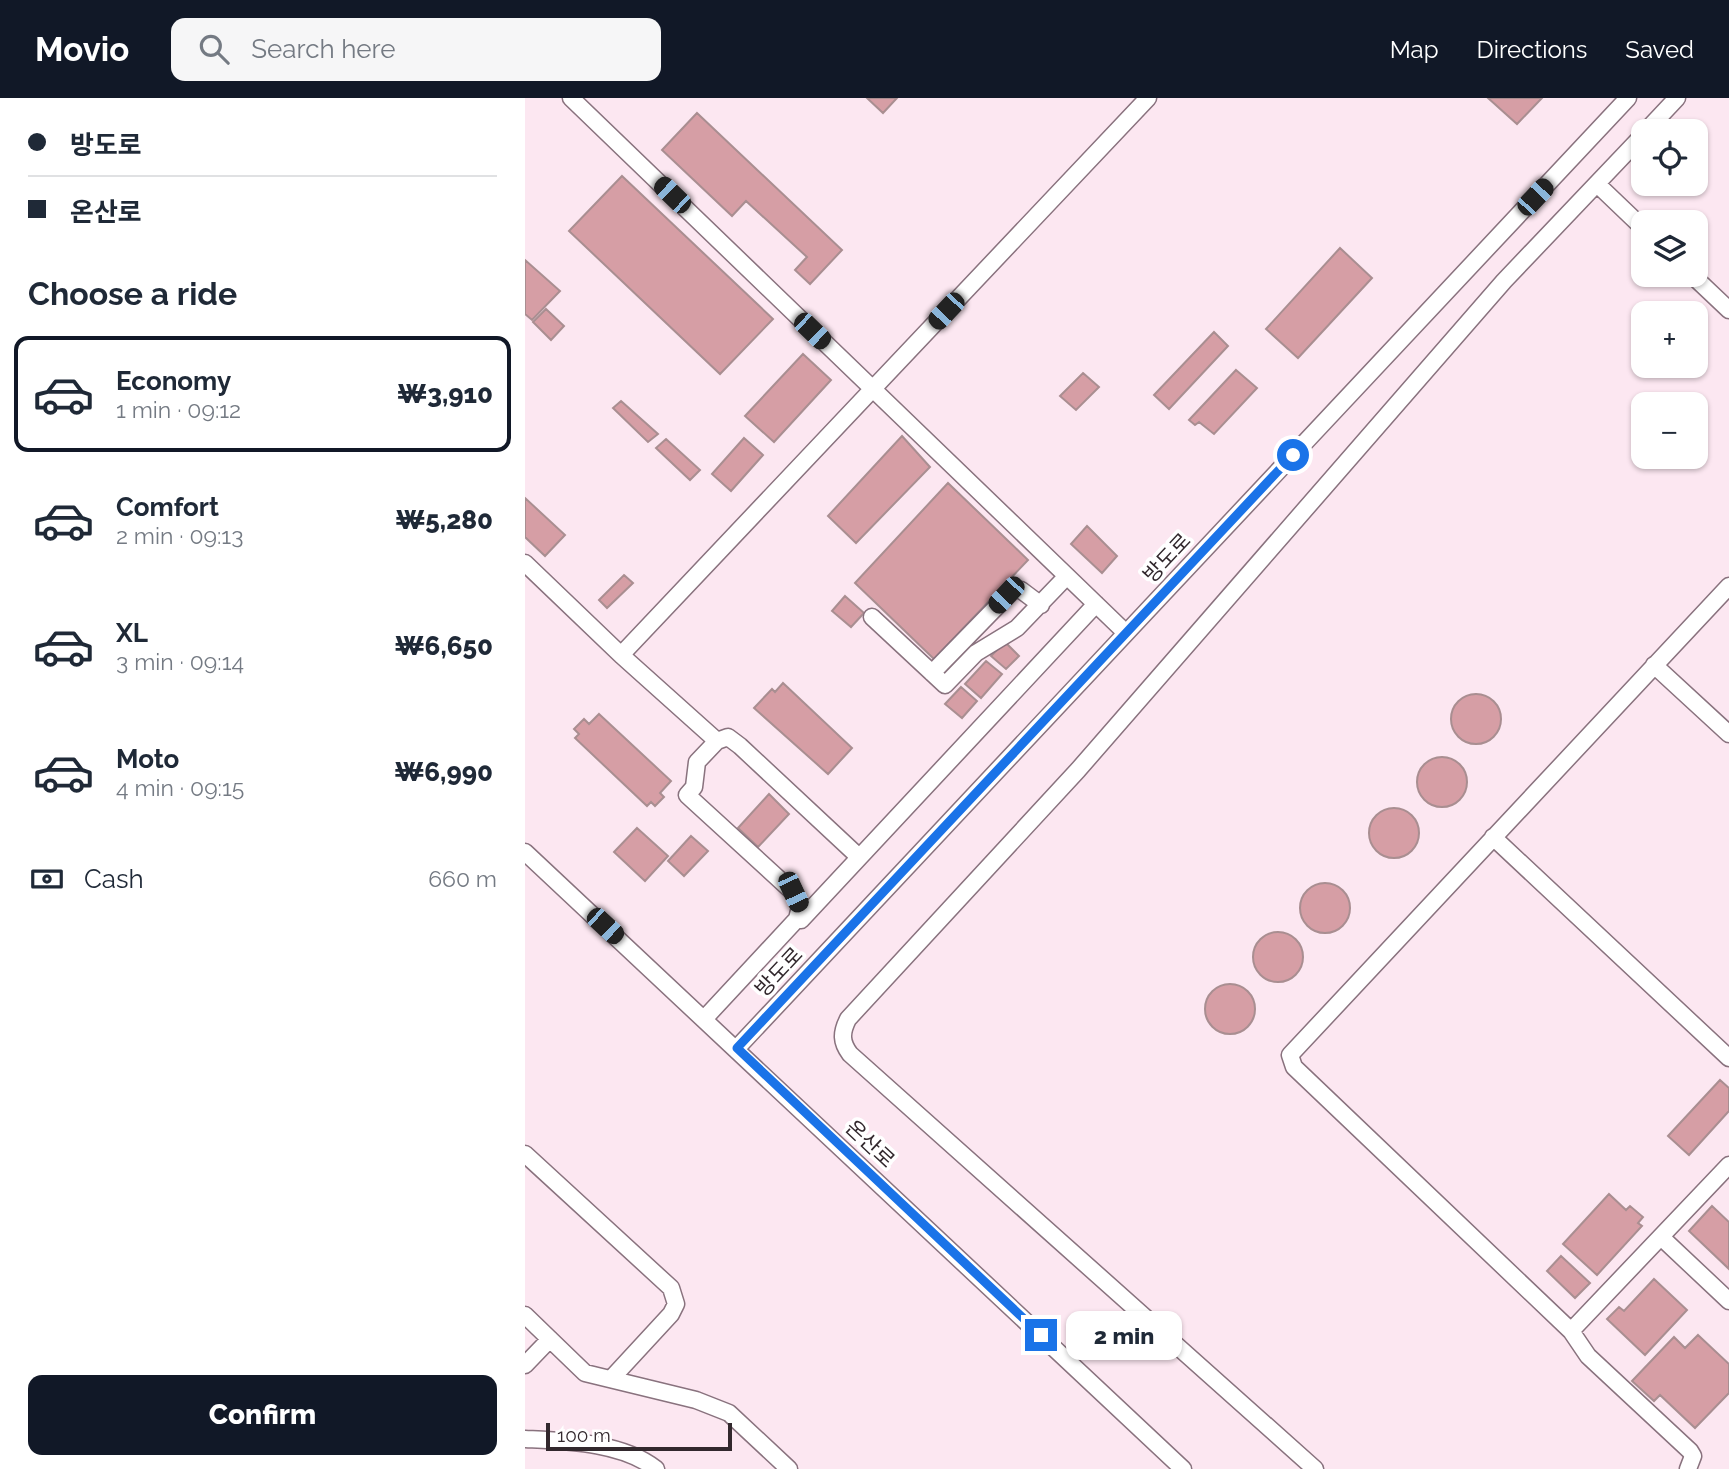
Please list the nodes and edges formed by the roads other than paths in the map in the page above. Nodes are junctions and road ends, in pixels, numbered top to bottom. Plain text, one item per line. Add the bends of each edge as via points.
1 (571, 98) edge
2 (1148, 98) edge
3 (1627, 98) edge
4 (1677, 98) edge
5 (1658, 119) edge
6 (1631, 148) edge
7 (1597, 184) junction
8 (1631, 217) edge
9 (1705, 287) edge
10 (1729, 310) edge
11 (873, 389) junction
12 (525, 563) edge
13 (1067, 576) junction
14 (1729, 586) edge
15 (1095, 604) junction
16 (1041, 605) junction
17 (872, 617) dead end
18 (1126, 633) junction
19 (621, 655) junction
20 (1654, 665) junction
21 (933, 673) junction
22 (1729, 734) edge
23 (717, 741) junction
24 (1493, 837) junction
25 (525, 852) edge
26 (859, 857) junction
27 (797, 919) junction
28 (705, 1018) junction
29 (737, 1048) junction
30 (1729, 1058) edge
31 (525, 1154) edge
32 (1729, 1165) edge
33 (1661, 1237) junction
34 (1729, 1301) edge
35 (525, 1315) edge
36 (1571, 1331) junction
37 (550, 1339) junction
38 (525, 1365) edge
39 (611, 1379) junction
40 (525, 1439) edge
41 (656, 1469) edge
42 (789, 1469) edge
43 (1183, 1469) edge
44 (1315, 1469) edge
45 (1688, 1469) edge

1 - 11 street
2 - 11 street
3 - 18 street, 방도로
4 - 5 street
6 - 7 street
7 - 8 street
7 - 44 street via 1504,281 1087,760 843,1029 842,1039 850,1054
9 - 10 street
11 - 13 street
11 - 19 street
12 - 19 street
13 - 15 street
13 - 16 street
14 - 20 street
15 - 18 street
15 - 26 street
16 - 21 street via 1017,628 976,653 946,685
16 - 21 street via 1013,590
17 - 21 street
18 - 29 street, 방도로
19 - 23 street
20 - 22 street
20 - 24 street
23 - 26 street via 729,737
23 - 27 street via 697,762 694,787 687,795 793,892 800,907
24 - 30 street
24 - 36 street via 1293,1050 1291,1060
25 - 28 street, 온산로
26 - 27 street via 801,920
27 - 28 street
28 - 29 street, 온산로
29 - 43 street, 온산로
31 - 39 street via 671,1288 676,1304 671,1314
32 - 33 street
33 - 34 street
33 - 36 street
35 - 37 street
36 - 45 street via 1588,1356 1690,1451 1693,1456
37 - 38 street
37 - 39 street via 585,1373
39 - 42 street via 730,1413
40 - 41 street via 569,1441 619,1452

